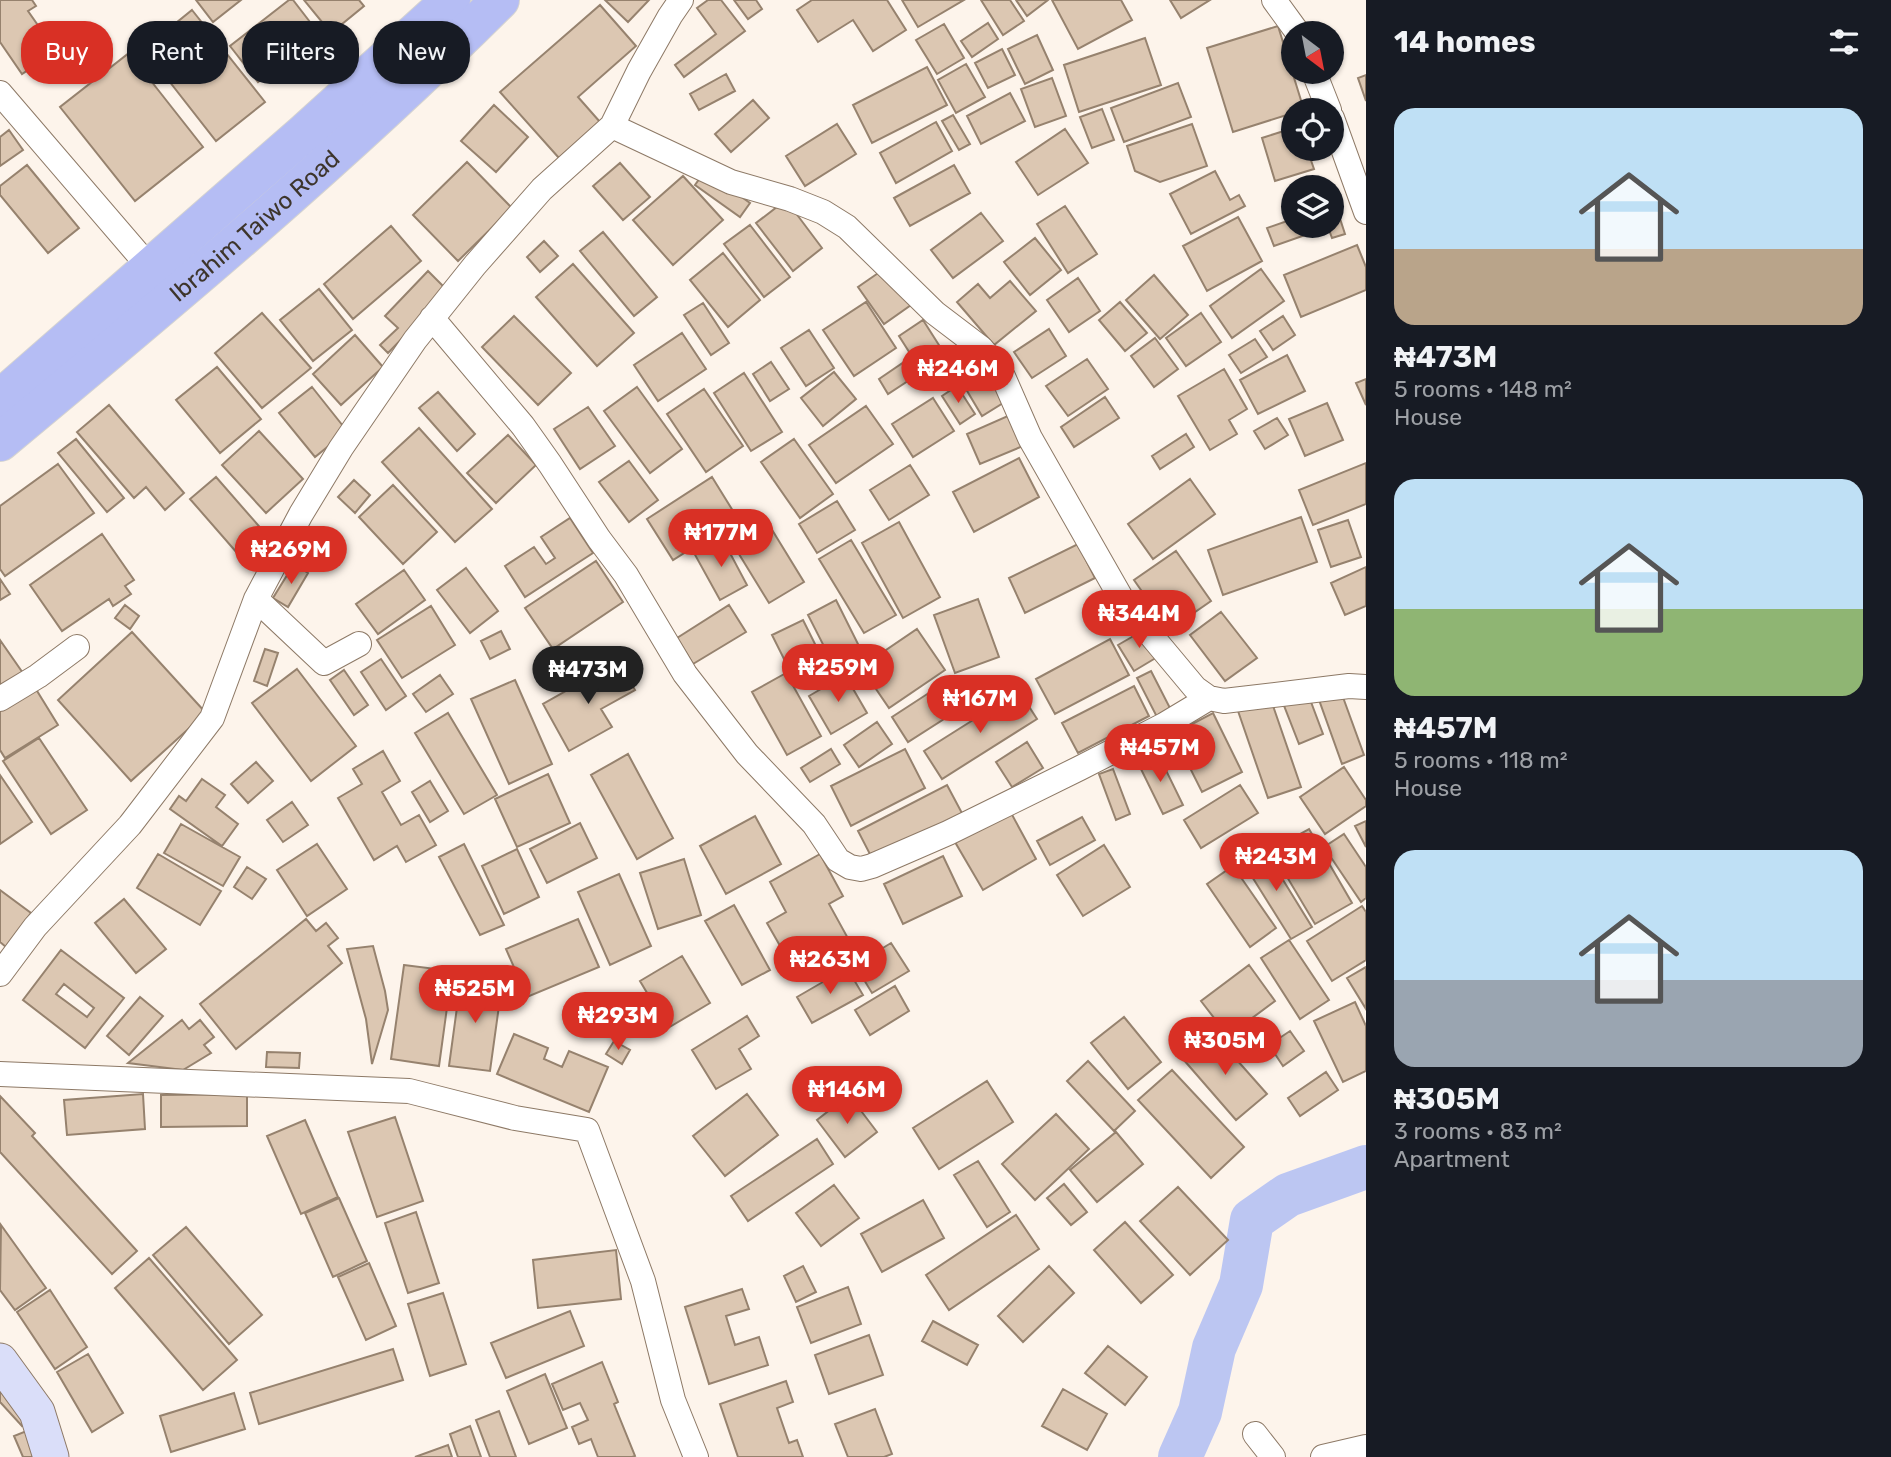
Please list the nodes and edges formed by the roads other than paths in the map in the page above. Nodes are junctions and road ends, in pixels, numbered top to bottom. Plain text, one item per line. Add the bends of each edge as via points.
1 (451, 0) edge
2 (500, 0) edge
3 (681, 0) edge
4 (1273, 0) edge
5 (1289, 21) edge
6 (0, 93) edge
7 (612, 125) junction
8 (1344, 151) edge
9 (1366, 212) edge
10 (151, 269) junction
11 (432, 318) junction
12 (0, 399) edge
13 (0, 442) edge
14 (256, 599) junction
15 (359, 644) dead end
16 (77, 646) dead end
17 (1366, 687) edge
18 (1209, 698) junction
19 (0, 699) edge
20 (0, 974) edge
21 (0, 1074) edge
22 (0, 1362) edge
23 (1255, 1434) dead end
24 (1366, 1447) edge
25 (51, 1457) edge
26 (696, 1457) edge
27 (1273, 1457) edge
28 (1324, 1457) edge

1 - 10 main road, Ibrahim Taiwo Road
2 - 13 main road, Ibrahim Taiwo Road via 337,155
3 - 7 street
4 - 5 street
6 - 10 street
7 - 11 street via 542,188
7 - 18 street via 731,182 790,199 847,227 935,313 981,348 1001,372 1030,438 1124,603 1195,688
8 - 9 street
10 - 12 main road, Ibrahim Taiwo Road
11 - 14 street via 341,448
11 - 18 street via 523,426 626,575 685,674 747,754 814,824 838,860 850,867 872,866 948,833
14 - 15 street via 324,663
14 - 20 street via 212,718 130,825 35,927
16 - 19 street
17 - 18 street via 1224,701
21 - 26 street via 409,1091 515,1118 587,1130 643,1281 673,1400
22 - 25 street via 37,1412
23 - 27 street
24 - 28 street

